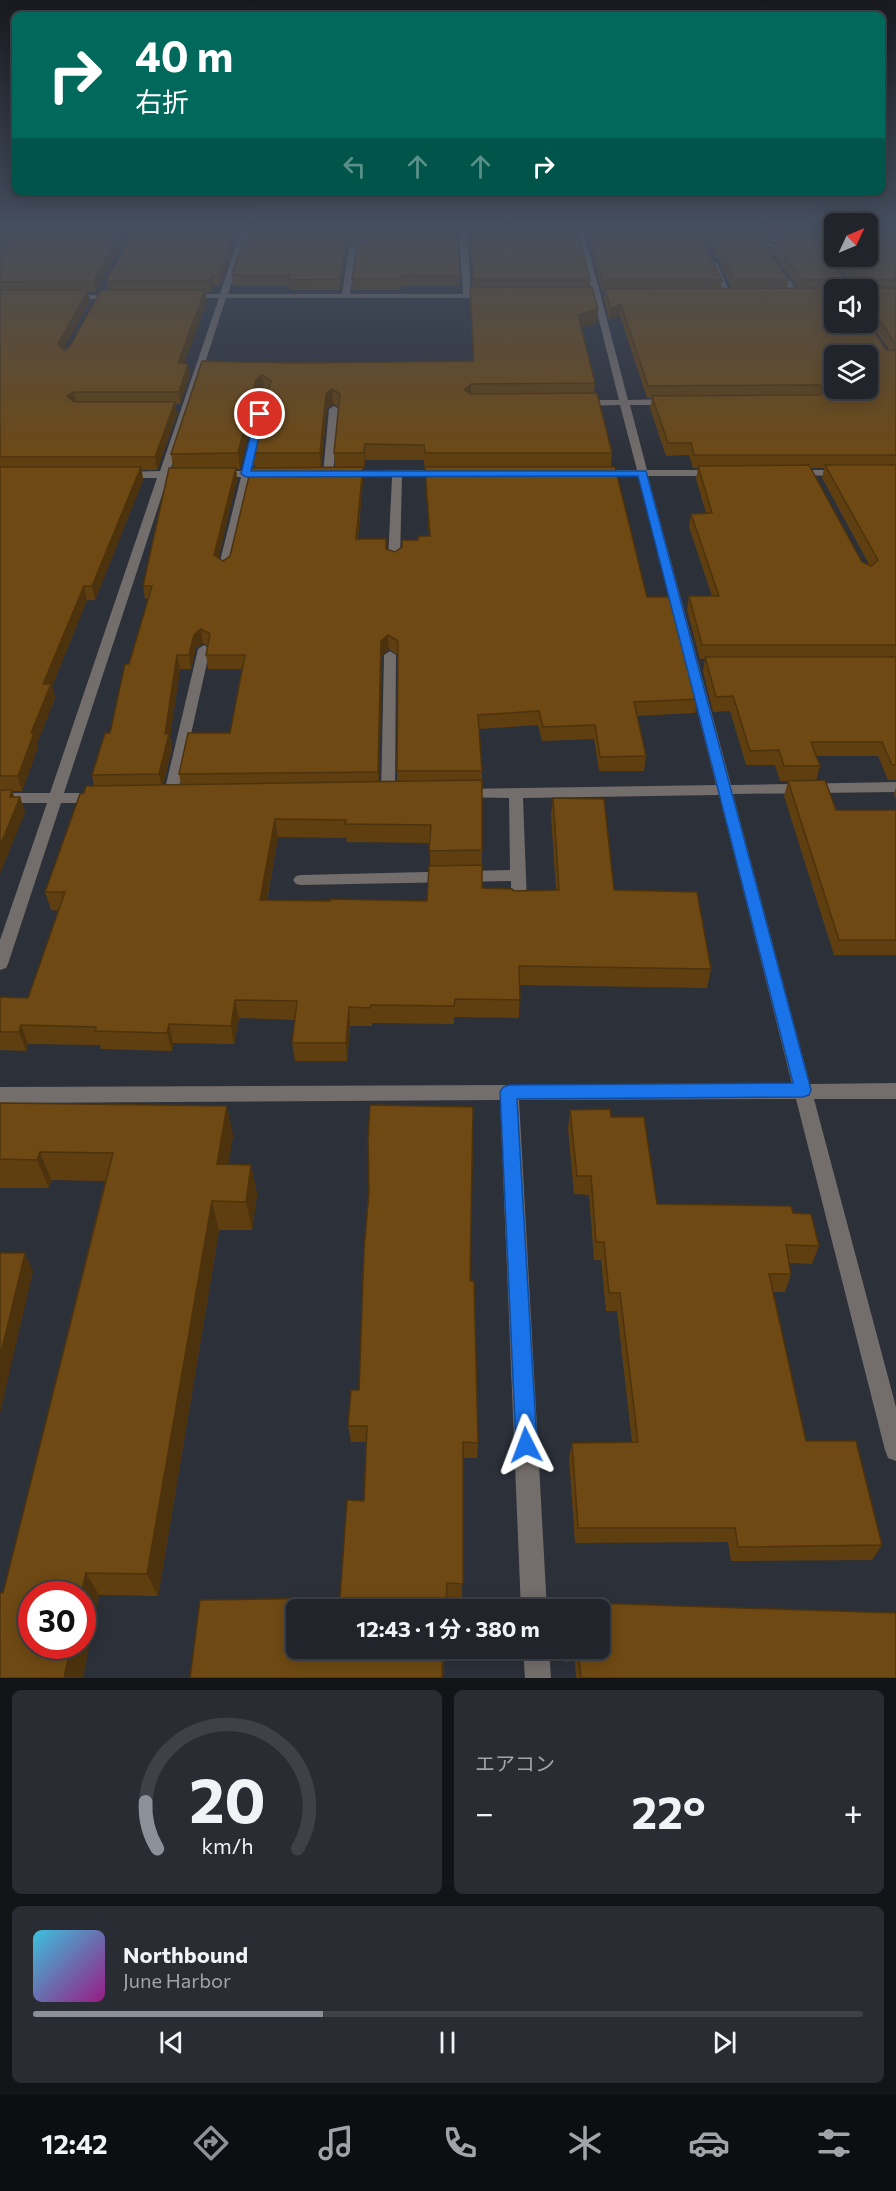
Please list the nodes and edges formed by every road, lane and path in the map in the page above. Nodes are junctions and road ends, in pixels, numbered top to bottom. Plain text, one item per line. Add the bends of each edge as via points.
1 (218, 306) edge
2 (599, 306) edge
3 (265, 394) edge
4 (624, 402) junction
5 (680, 402) edge
6 (565, 403) edge
7 (334, 409) edge
8 (456, 473) edge
9 (584, 473) edge
10 (642, 473) junction
11 (732, 473) edge
12 (789, 473) edge
13 (854, 473) edge
14 (162, 474) junction
15 (198, 474) edge
16 (210, 474) edge
17 (246, 474) junction
18 (281, 474) edge
19 (316, 474) edge
20 (328, 474) junction
21 (397, 474) junction
22 (116, 475) edge
23 (394, 560) edge
24 (224, 569) edge
25 (204, 649) dead end
26 (390, 655) dead end
27 (896, 787) edge
28 (726, 791) junction
29 (516, 793) junction
30 (446, 794) edge
31 (388, 795) edge
32 (170, 797) edge
33 (0, 798) edge
34 (54, 798) junction
35 (112, 798) edge
36 (518, 875) junction
37 (301, 880) dead end
38 (519, 903) edge
39 (0, 964) edge
40 (803, 1090) junction
41 (896, 1091) edge
42 (509, 1092) junction
43 (0, 1095) edge
44 (896, 1450) edge
45 (533, 1599) edge
46 (537, 1659) edge
47 (538, 1678) edge

1 - 14 street via 178,409
2 - 4 street
3 - 17 street
4 - 5 street
4 - 6 street
4 - 10 street
7 - 20 street
8 - 21 street
9 - 10 street
10 - 11 street
10 - 28 street via 699,665
12 - 13 street via 814,478
14 - 15 street
14 - 22 street
14 - 34 street
16 - 17 street
17 - 18 street
17 - 24 street
19 - 20 street
20 - 21 street
21 - 23 street
25 - 32 street
26 - 31 street
27 - 28 street
28 - 29 street
28 - 40 street
29 - 30 street
29 - 36 street
33 - 34 street
34 - 35 street
34 - 39 street
36 - 37 street
36 - 38 street
40 - 41 street
40 - 42 street
40 - 44 street
42 - 43 street
42 - 45 street
46 - 47 street

